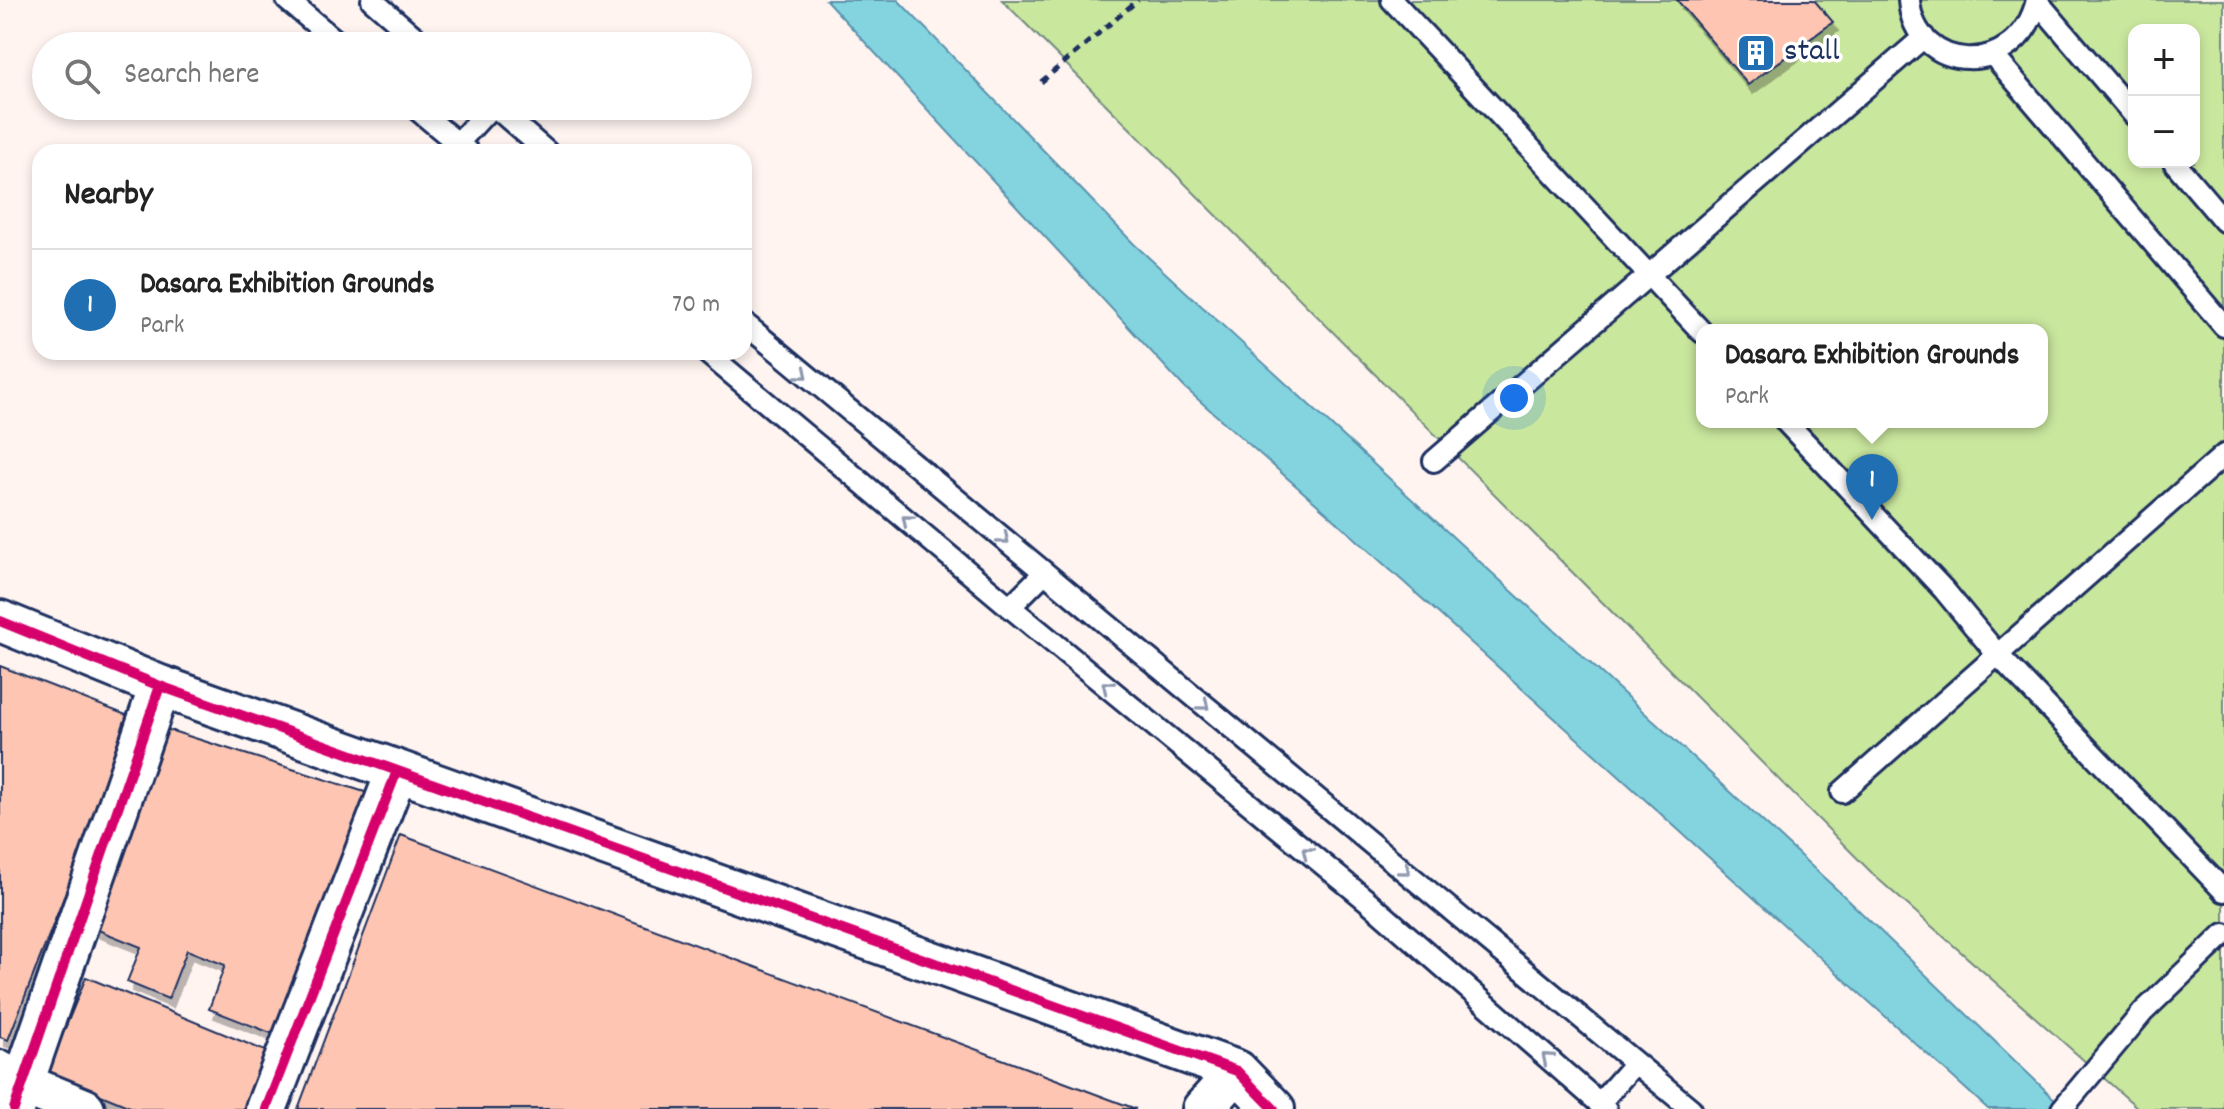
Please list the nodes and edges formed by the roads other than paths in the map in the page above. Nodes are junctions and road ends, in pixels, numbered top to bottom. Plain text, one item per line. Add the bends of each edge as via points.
1 (287, 0) edge
2 (372, 0) edge
3 (1392, 0) edge
4 (1909, 0) edge
5 (2037, 0) edge
6 (325, 32) edge
7 (409, 32) edge
8 (1924, 37) junction
9 (1993, 55) junction
10 (2128, 108) edge
11 (430, 120) edge
12 (483, 120) edge
13 (509, 120) edge
14 (458, 144) edge
15 (466, 144) edge
16 (538, 144) edge
17 (2179, 168) edge
18 (2224, 221) edge
19 (1647, 274) junction
20 (1696, 326) edge
21 (2224, 326) edge
22 (752, 330) edge
23 (716, 360) edge
24 (1792, 428) edge
25 (2224, 455) edge
26 (1434, 461) dead end
27 (1044, 573) junction
28 (1010, 607) junction
29 (0, 621) edge
30 (1997, 654) junction
31 (160, 686) junction
32 (397, 771) junction
33 (1842, 792) dead end
34 (2224, 891) edge
35 (2224, 934) edge
36 (1635, 1063) junction
37 (1237, 1071) junction
38 (12, 1088) edge
39 (2068, 1102) edge
40 (1602, 1106) edge
41 (84, 1109) edge
42 (266, 1109) edge
43 (1203, 1109) edge
44 (1274, 1109) edge
45 (1691, 1109) edge

1 - 6 lane
2 - 7 lane
3 - 19 lane
4 - 8 lane
5 - 9 lane via 2023,34
5 - 10 lane
8 - 9 lane via 1956,57
8 - 19 lane
9 - 21 lane
11 - 14 lane
12 - 15 lane
13 - 16 lane
17 - 18 lane
19 - 20 lane
19 - 26 lane
22 -> 27 lane
28 -> 23 lane
24 - 30 lane
25 - 30 lane
27 - 28 lane
27 -> 36 lane
40 -> 28 lane via 1370,903
29 - 31 street
30 - 33 lane
30 - 34 lane
31 - 32 street
31 - 38 street
32 - 37 street
32 - 42 street
35 - 39 lane via 2143,1012
36 - 40 lane
36 - 45 lane
37 - 43 street
37 - 44 street
38 - 41 street

